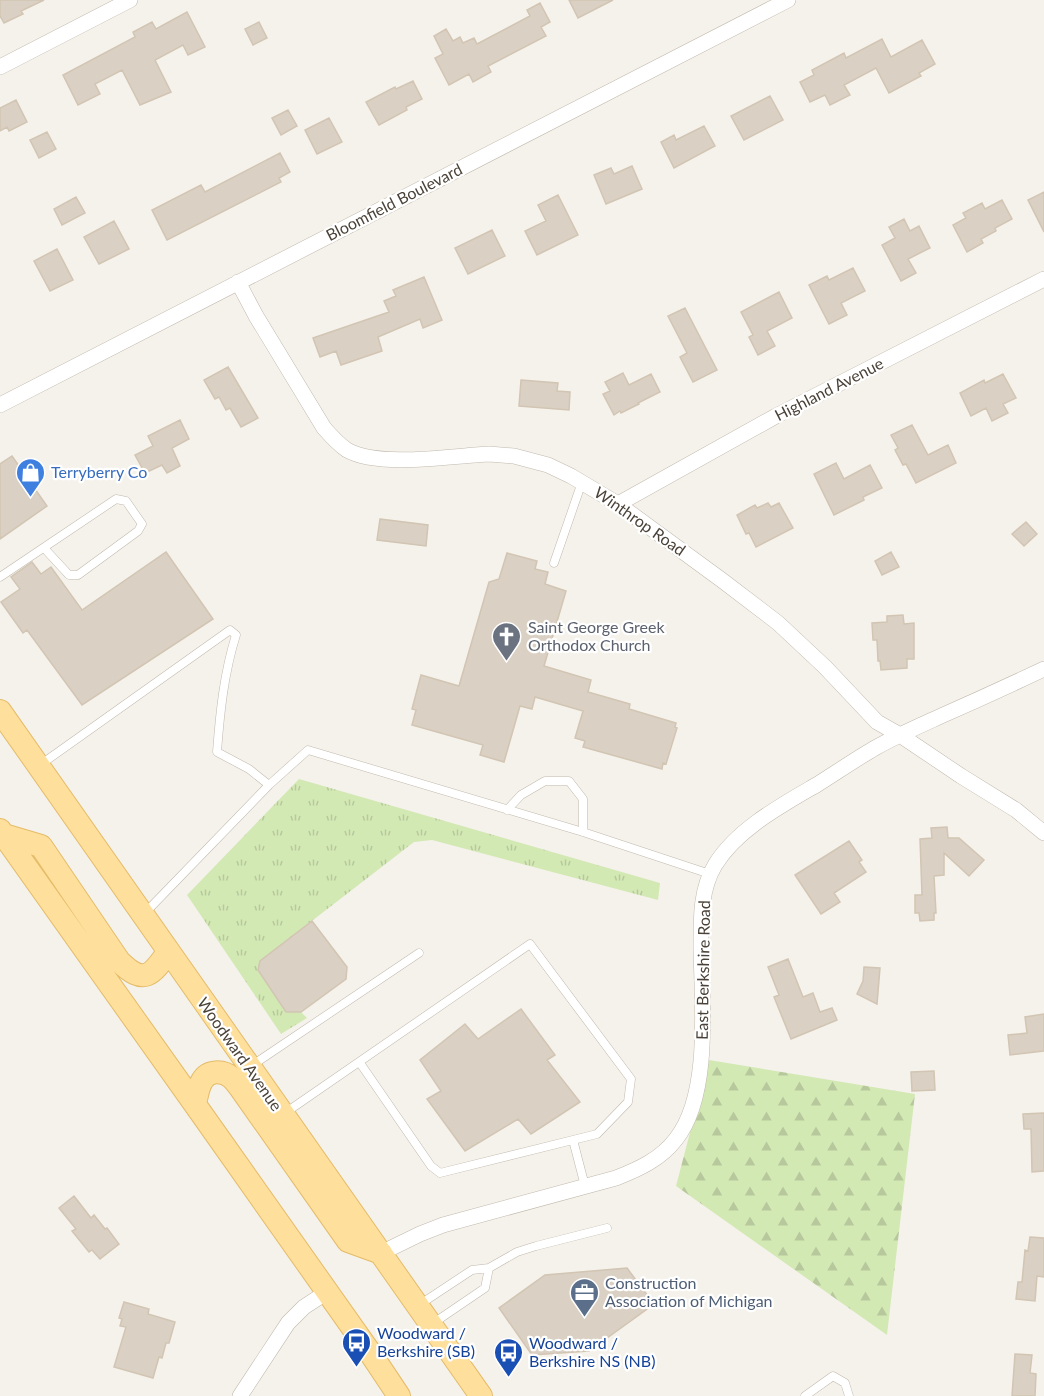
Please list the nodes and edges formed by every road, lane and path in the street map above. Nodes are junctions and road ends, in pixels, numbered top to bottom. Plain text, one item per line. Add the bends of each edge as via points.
1 (130, 0) edge
2 (789, 0) edge
3 (0, 67) edge
4 (1044, 279) edge
5 (238, 282) junction
6 (0, 405) edge
7 (582, 482) junction
8 (618, 504) junction
9 (44, 548) junction
10 (554, 563) dead end
11 (0, 577) edge
12 (1044, 669) edge
13 (0, 711) edge
14 (900, 735) junction
15 (38, 766) junction
16 (269, 785) junction
17 (507, 810) junction
18 (583, 832) junction
19 (1044, 833) edge
20 (1, 834) edge
21 (710, 874) junction
22 (143, 915) junction
23 (168, 952) junction
24 (419, 953) dead end
25 (360, 1063) junction
26 (241, 1073) junction
27 (195, 1104) junction
28 (275, 1120) junction
29 (573, 1140) junction
30 (585, 1186) junction
31 (607, 1228) dead end
32 (381, 1253) junction
33 (489, 1268) junction
34 (327, 1292) junction
35 (418, 1306) junction
36 (431, 1325) junction
37 (240, 1396) edge
38 (399, 1396) edge
39 (481, 1396) edge
40 (805, 1396) edge
41 (849, 1396) edge

1 - 3 street
2 - 5 street, Bloomfield Boulevard
4 - 8 street, Highland Avenue via 776,416
5 - 6 street, Bloomfield Boulevard
5 - 7 street, Winthrop Road via 324,428 347,450 390,460 514,456 548,465
7 - 8 street, Winthrop Road
7 - 10 lane
8 - 14 street, Winthrop Road via 778,623 870,717
9 - 9 lane via 116,499 126,501 142,524 78,575 69,575
9 - 11 lane
12 - 14 street, East Berkshire Road
13 - 15 main road, Woodward Avenue
14 - 19 street, Winthrop Road via 1016,810
14 - 21 street, East Berkshire Road via 751,827 721,856
15 - 16 lane via 230,630 236,634 221,707 217,752
15 - 22 main road, Woodward Avenue
16 - 17 lane via 308,750
16 - 22 lane
17 - 18 lane
17 - 18 lane via 521,795 545,782 569,781 583,799
18 - 21 lane
20 - 23 main road via 41,846 128,969 140,975 149,974
20 - 27 main road
21 - 30 street, East Berkshire Road via 701,919 701,1061 697,1091 686,1123 653,1161 616,1178
22 - 23 main road, Woodward Avenue
23 - 26 main road, Woodward Avenue
24 - 26 lane
25 - 28 lane
25 - 29 lane via 431,1166 440,1173
25 - 29 lane via 530,944 631,1079 628,1102 597,1134
26 - 27 main road via 209,1074 201,1082
26 - 28 main road, Woodward Avenue
27 - 34 main road
28 - 32 main road, Woodward Avenue
29 - 30 lane
30 - 32 street, East Berkshire Road via 443,1225
31 - 33 lane via 517,1252
32 - 35 main road, Woodward Avenue
33 - 35 lane via 472,1270
33 - 36 lane via 485,1288
34 - 37 street via 288,1323
34 - 38 main road
35 - 36 main road, Woodward Avenue
36 - 39 main road, Woodward Avenue
40 - 41 lane via 833,1376 845,1383

